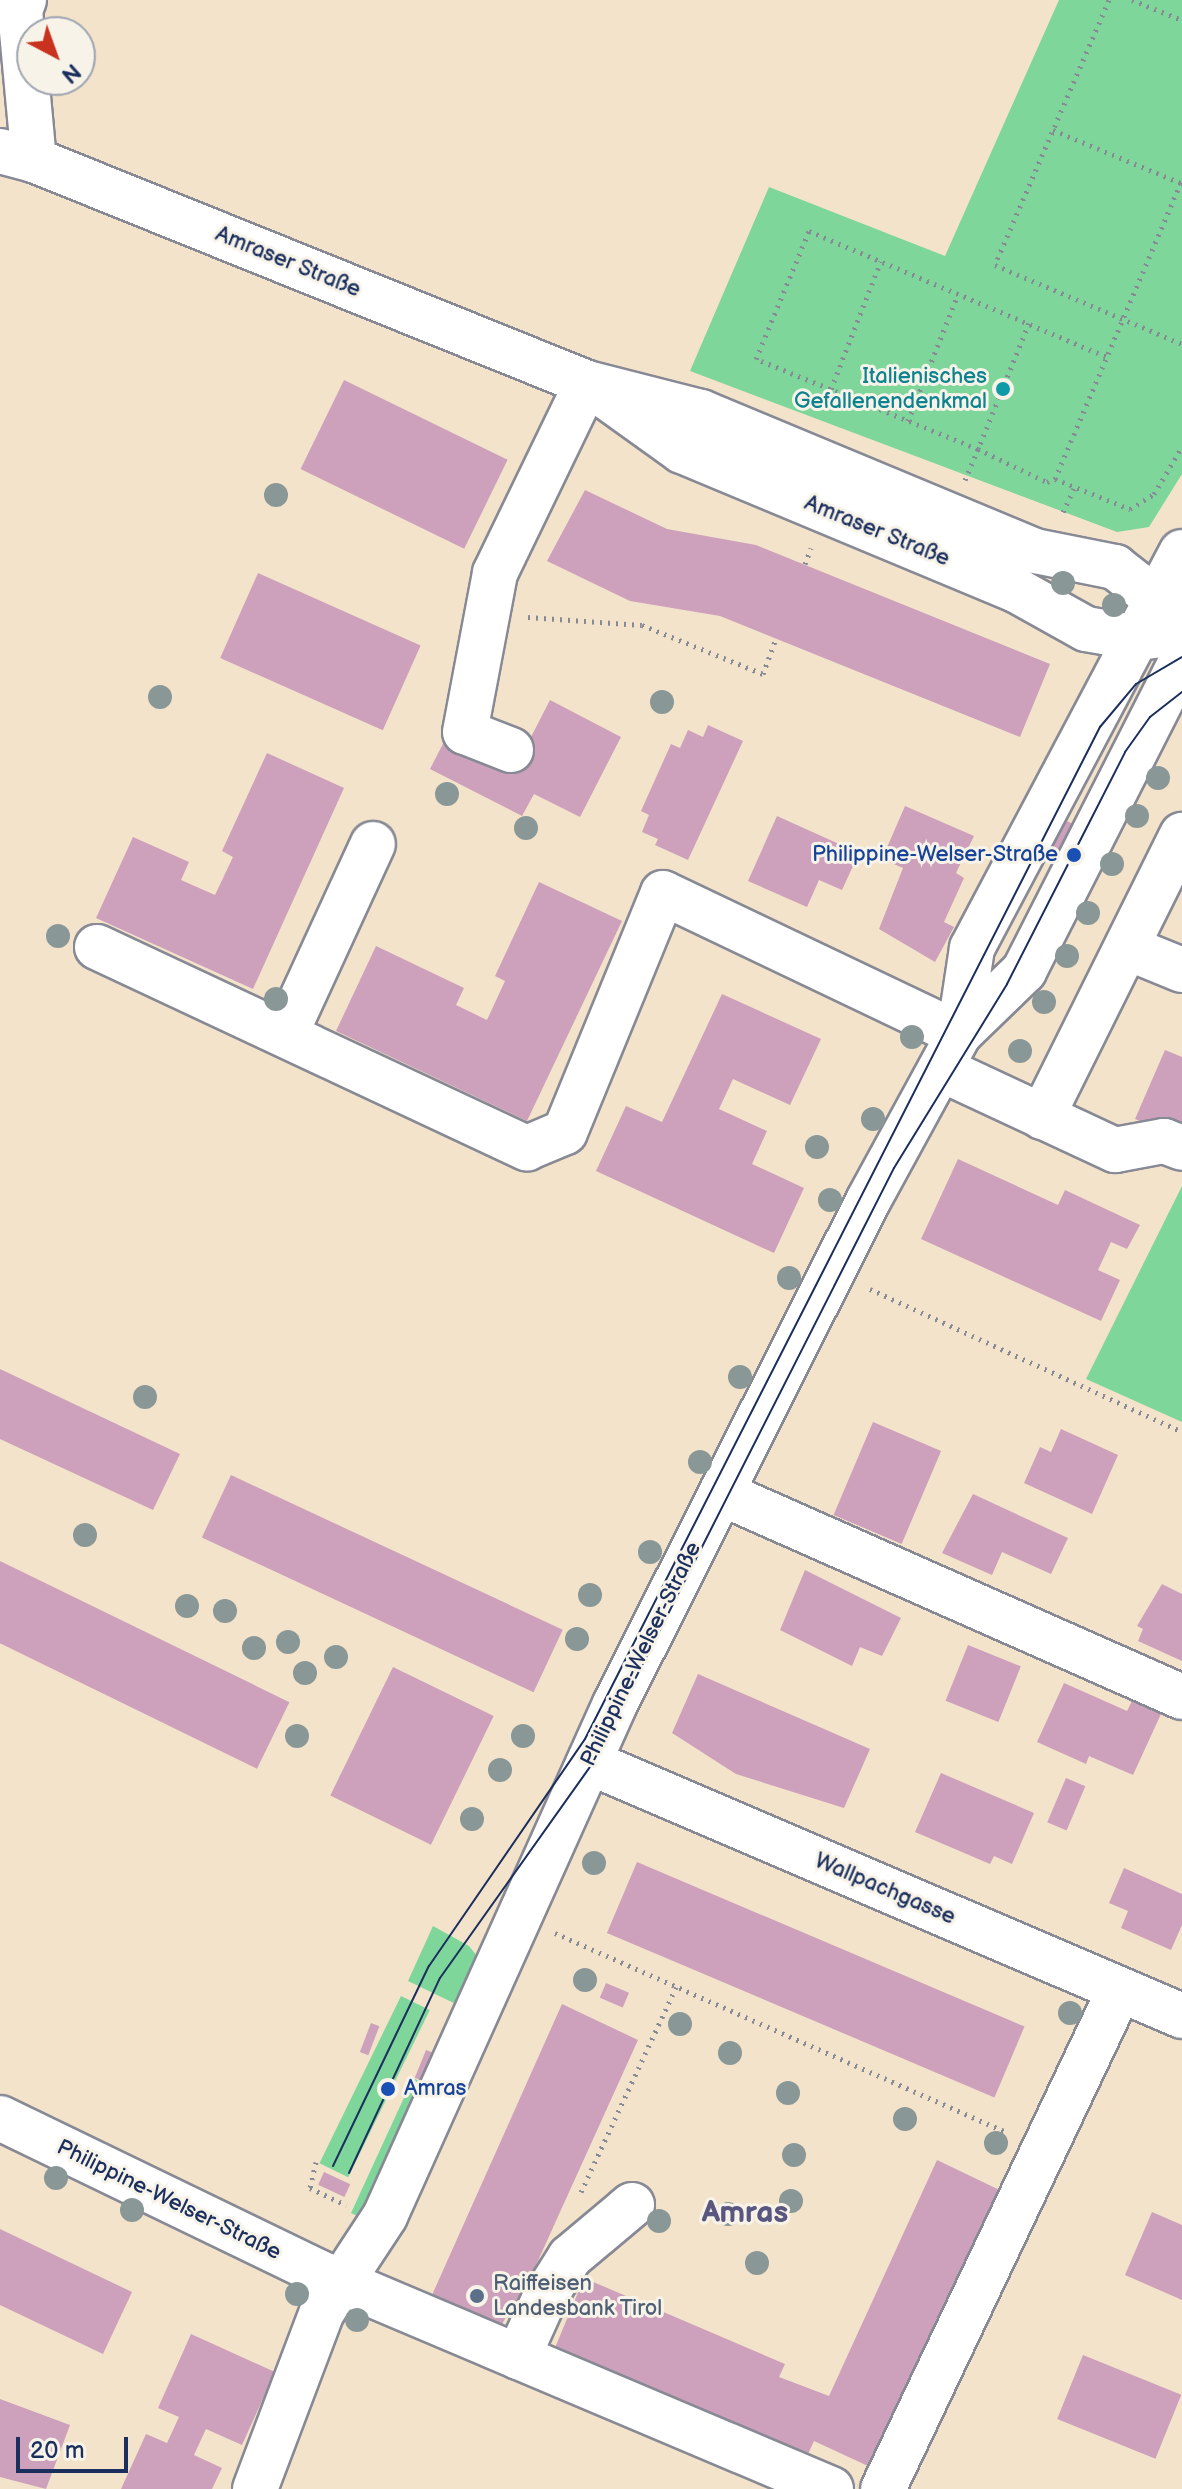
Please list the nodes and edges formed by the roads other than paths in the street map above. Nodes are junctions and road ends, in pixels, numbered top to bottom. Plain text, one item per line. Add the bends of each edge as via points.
1 (22, 5) edge
2 (17, 156) edge
3 (587, 383) junction
4 (864, 503) junction
5 (1182, 552) edge
6 (1174, 618) edge
7 (1138, 638) junction
8 (1182, 659) edge
9 (511, 750) dead end
10 (1182, 835) edge
11 (373, 844) dead end
12 (97, 947) dead end
13 (1128, 948) junction
14 (1182, 970) edge
15 (286, 1033) junction
16 (950, 1052) junction
17 (1042, 1117) junction
18 (1182, 1148) edge
19 (721, 1493) junction
20 (1182, 1697) edge
21 (589, 1762) junction
22 (1120, 1989) junction
23 (1182, 2016) edge
24 (0, 2118) edge
25 (632, 2205) dead end
26 (339, 2281) junction
27 (518, 2357) junction
28 (255, 2489) edge
29 (831, 2489) edge
30 (883, 2489) edge

1 - 2 street
2 - 3 street, Amraser Straße
3 - 4 street, Amraser Straße via 701,412
3 - 9 street via 495,573 465,732
4 - 6 street, Amraser Straße via 1035,551 1115,567
4 - 7 street, Amraser Straße via 1086,629
5 - 6 street, Philippine-Welser-Straße
6 - 7 street, Philippine-Welser-Straße
7 - 16 street, Philippine-Welser-Straße via 972,948
8 - 16 street, Philippine-Welser-Straße via 1024,971
10 - 13 street
11 - 15 street
12 - 15 street
13 - 14 street
13 - 17 street
15 - 16 street via 527,1148 565,1132 663,893
16 - 17 street
16 - 19 street, Philippine-Welser-Straße
17 - 18 street via 1115,1150 1164,1141
19 - 20 street
19 - 21 street, Philippine-Welser-Straße
21 - 22 street, Wallpachgasse
21 - 26 street, Philippine-Welser-Straße via 385,2216
22 - 23 street, Wallpachgasse
22 - 30 street
24 - 26 street, Philippine-Welser-Straße
25 - 27 street via 570,2257
26 - 27 street
26 - 28 street, Philippine-Welser-Straße via 305,2351
27 - 29 street

